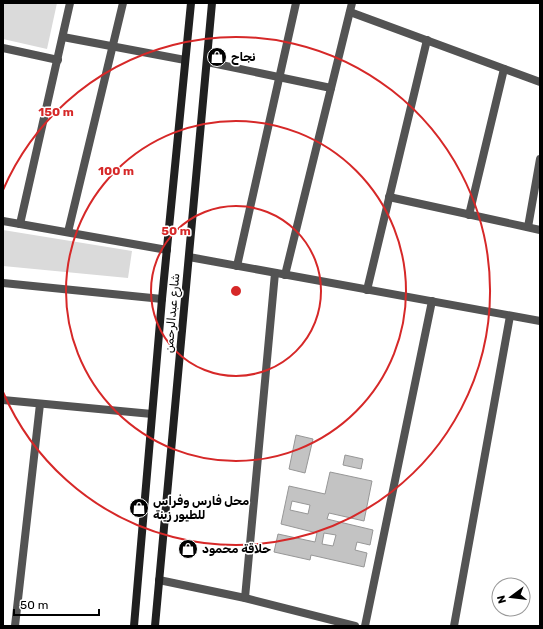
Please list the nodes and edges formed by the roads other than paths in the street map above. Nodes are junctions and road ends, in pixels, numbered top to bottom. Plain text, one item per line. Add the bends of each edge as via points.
1 (70, 3) edge
2 (123, 3) edge
3 (191, 3) edge
4 (212, 3) edge
5 (296, 3) edge
6 (352, 3) edge
7 (350, 12) junction
8 (63, 37) junction
9 (427, 40) junction
10 (112, 46) junction
11 (3, 48) edge
12 (58, 60) junction
13 (185, 60) junction
14 (207, 62) junction
15 (504, 69) junction
16 (279, 77) junction
17 (540, 82) edge
18 (331, 88) junction
19 (540, 159) edge
20 (389, 198) junction
21 (469, 214) junction
22 (3, 221) edge
23 (20, 224) junction
24 (528, 227) junction
25 (540, 230) edge
26 (68, 232) junction
27 (166, 250) junction
28 (189, 257) junction
29 (237, 266) junction
30 (275, 273) junction
31 (285, 275) junction
32 (3, 282) edge
33 (367, 290) junction
34 (162, 298) junction
35 (432, 301) junction
36 (510, 316) junction
37 (540, 321) edge
38 (3, 400) edge
39 (40, 404) junction
40 (152, 414) junction
41 (158, 580) junction
42 (245, 598) junction
43 (15, 626) edge
44 (134, 626) edge
45 (155, 626) edge
46 (355, 626) edge
47 (365, 626) edge
48 (454, 626) edge

1 - 8 street
2 - 10 street
3 - 13 main road, شارع عبدالرحمن
4 - 14 main road, شارع عبدالرحمن
5 - 16 street
6 - 7 street
7 - 9 street
7 - 18 street
8 - 10 street
8 - 12 street
9 - 15 street
9 - 20 street
10 - 13 street
10 - 26 street
11 - 12 street
12 - 23 street
13 - 27 main road, شارع عبدالرحمن
14 - 16 street
14 - 28 main road, شارع عبدالرحمن
15 - 17 street
15 - 21 street
16 - 18 street
16 - 29 street
18 - 31 street
19 - 24 street
20 - 21 street
20 - 33 street
21 - 24 street
22 - 23 street
23 - 26 street
24 - 25 street
26 - 27 street
27 - 34 main road, شارع عبدالرحمن
28 - 29 street
28 - 41 main road, شارع عبدالرحمن
29 - 30 street
30 - 31 street
30 - 42 street
31 - 33 street
32 - 34 street
33 - 35 street
34 - 40 main road, شارع عبدالرحمن
35 - 36 street
35 - 47 street
36 - 37 street
36 - 48 street
38 - 39 street
39 - 40 street
39 - 43 street
40 - 44 main road, شارع عبدالرحمن
41 - 42 street
41 - 45 main road, شارع عبدالرحمن
42 - 46 street

